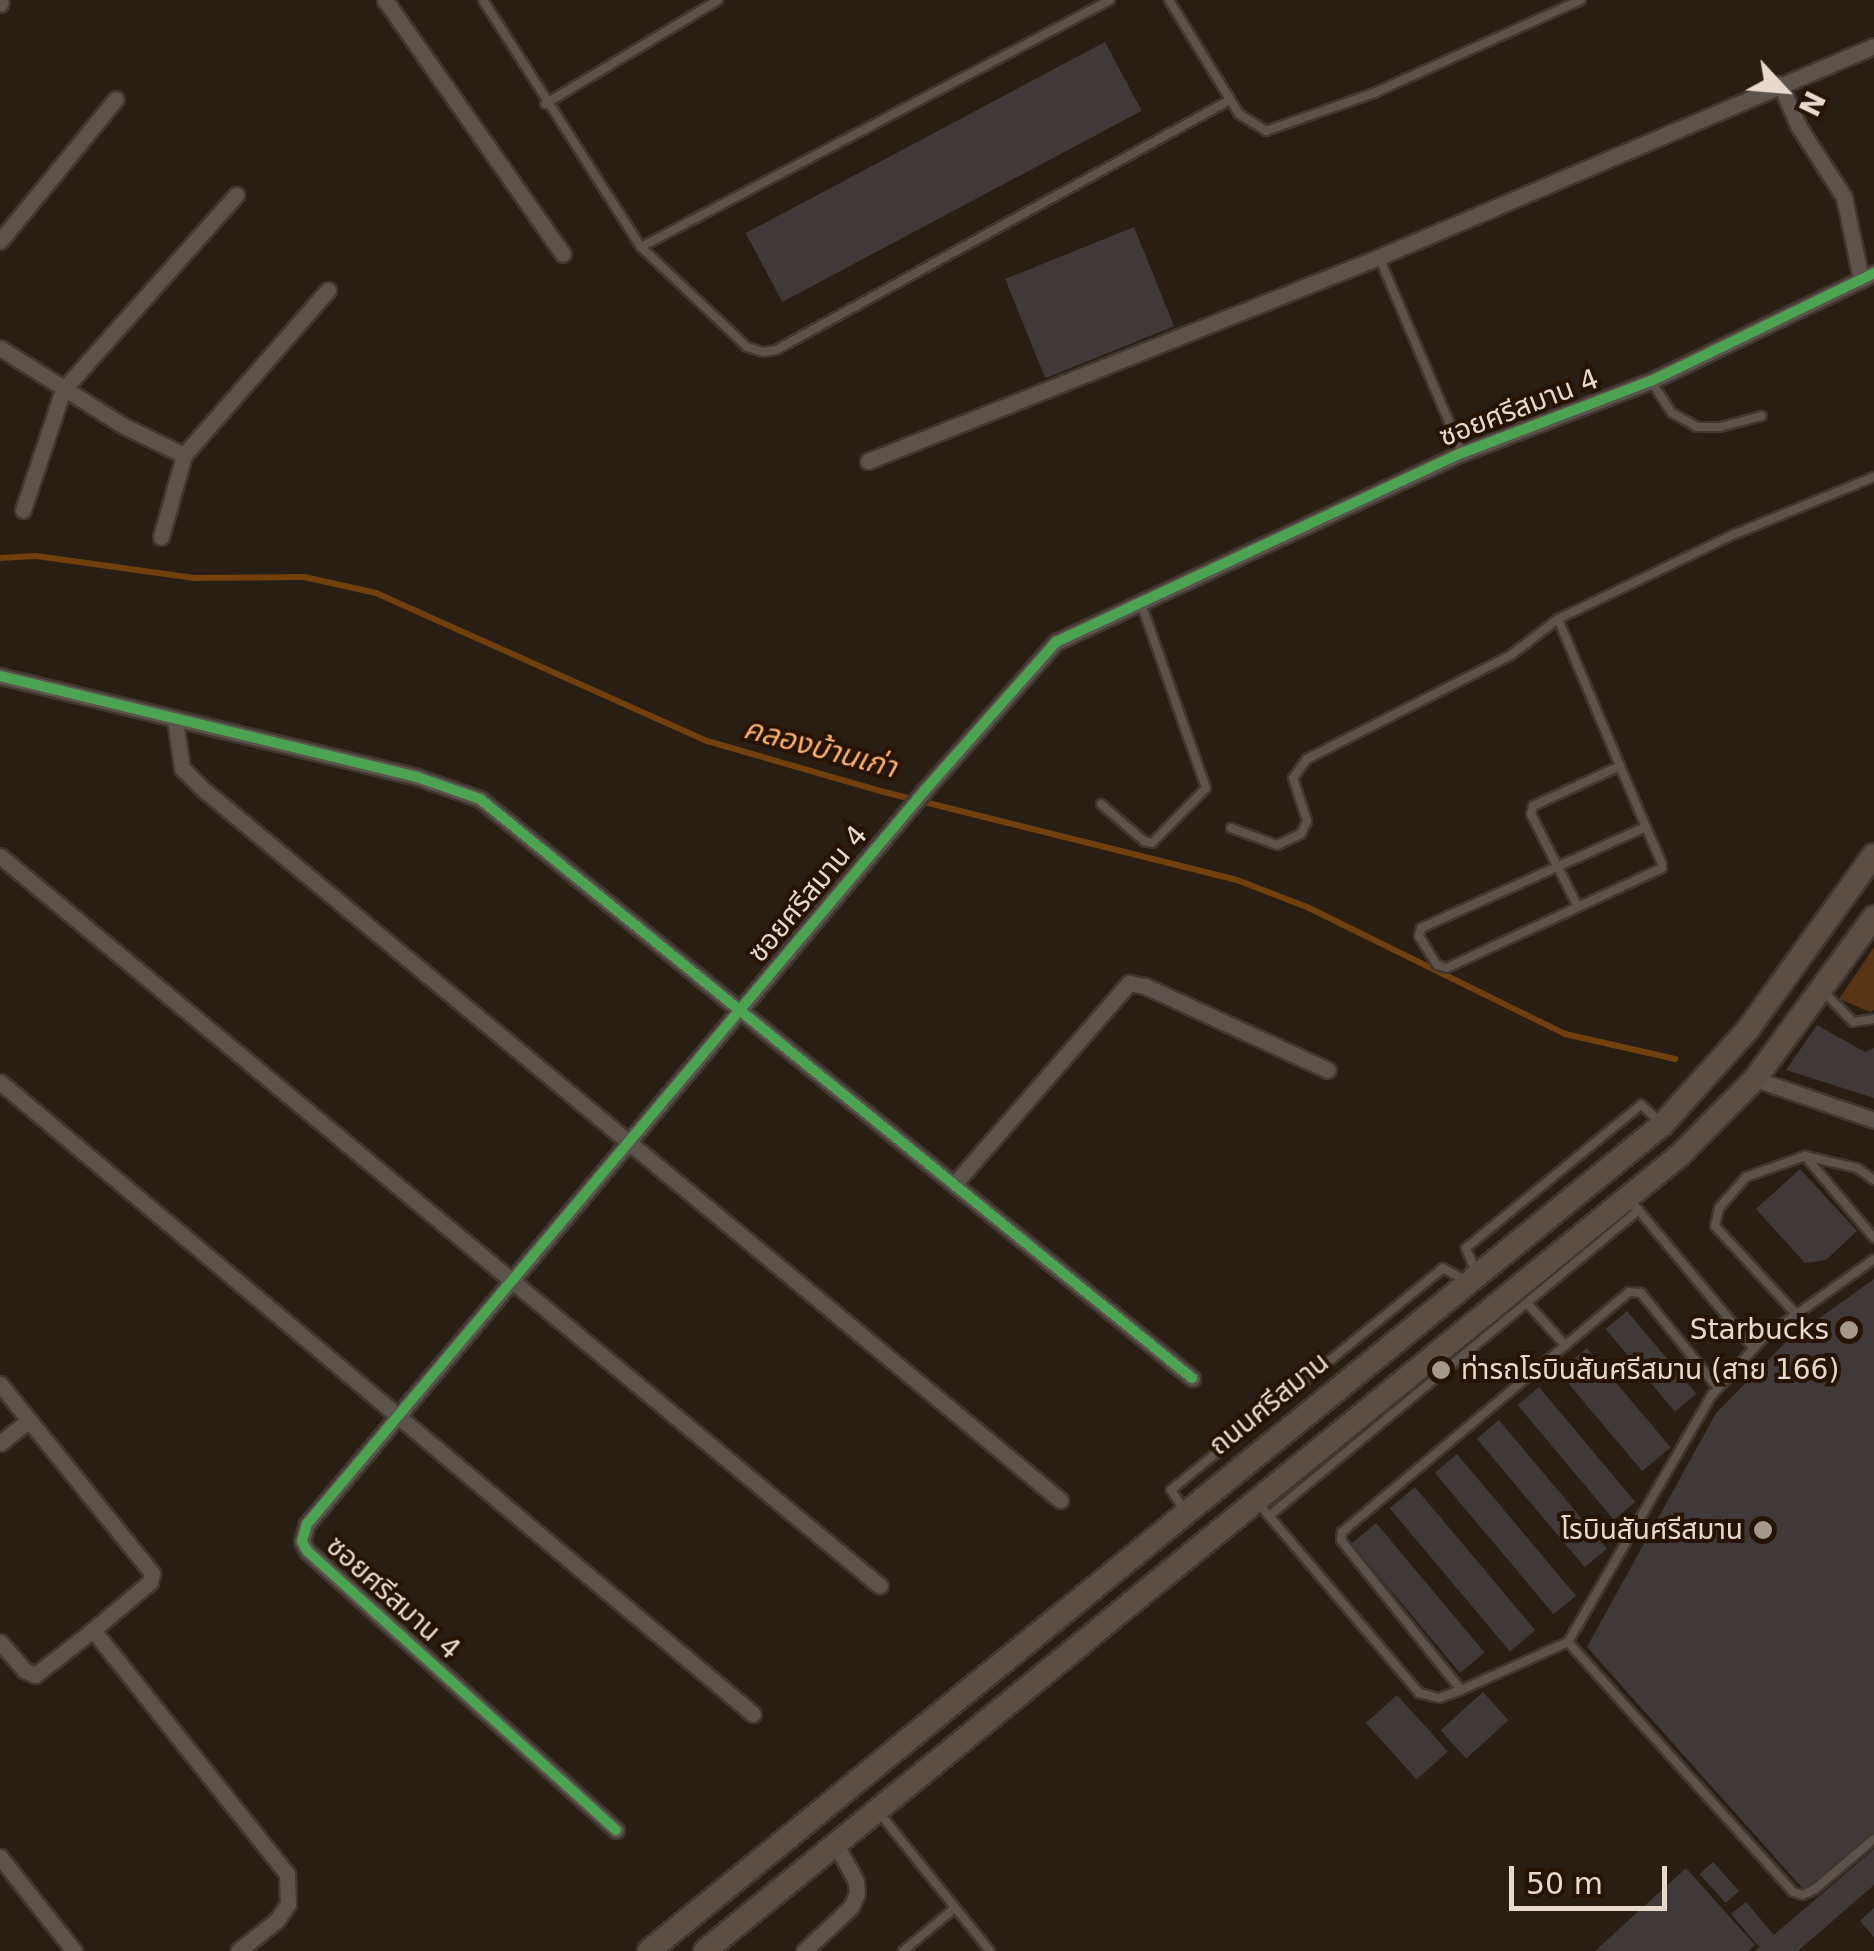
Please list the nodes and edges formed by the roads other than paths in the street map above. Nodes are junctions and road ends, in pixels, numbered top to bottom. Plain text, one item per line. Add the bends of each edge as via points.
1 (384, 0) edge
2 (482, 0) edge
3 (718, 0) edge
4 (1110, 0) edge
5 (1169, 0) edge
6 (1580, 0) edge
7 (1874, 46) edge
8 (1780, 84) junction
9 (116, 99) dead end
10 (1230, 100) junction
11 (545, 104) junction
12 (236, 196) dead end
13 (0, 241) edge
14 (641, 247) junction
15 (563, 254) dead end
16 (1379, 257) junction
17 (1868, 276) edge
18 (328, 290) dead end
19 (0, 348) edge
20 (1651, 382) junction
21 (63, 390) junction
22 (1762, 416) dead end
23 (1462, 453) junction
24 (184, 455) junction
25 (868, 461) dead end
26 (1874, 476) edge
27 (23, 510) dead end
28 (161, 537) dead end
29 (1141, 603) junction
30 (1558, 619) junction
31 (0, 676) edge
32 (175, 720) junction
33 (1620, 766) junction
34 (1102, 804) dead end
35 (1646, 827) junction
36 (1231, 828) dead end
37 (1874, 854) edge
38 (0, 856) edge
39 (1558, 867) junction
40 (1578, 907) junction
41 (1874, 918) edge
42 (1824, 990) junction
43 (741, 1009) junction
44 (1874, 1020) edge
45 (1328, 1070) dead end
46 (1754, 1080) junction
47 (0, 1082) edge
48 (1874, 1120) edge
49 (628, 1146) junction
50 (1806, 1156) junction
51 (1874, 1180) edge
52 (956, 1182) junction
53 (1634, 1204) junction
54 (1874, 1238) edge
55 (1874, 1259) edge
56 (514, 1278) junction
57 (1527, 1304) junction
58 (1795, 1313) junction
59 (1565, 1345) junction
60 (1754, 1349) junction
61 (1192, 1378) dead end
62 (0, 1384) edge
63 (1718, 1388) junction
64 (398, 1417) junction
65 (29, 1420) junction
66 (0, 1444) edge
67 (1060, 1500) dead end
68 (1264, 1509) junction
69 (880, 1586) dead end
70 (94, 1630) junction
71 (0, 1642) edge
72 (1568, 1642) junction
73 (1462, 1690) junction
74 (753, 1714) dead end
75 (878, 1811) junction
76 (616, 1830) dead end
77 (1874, 1839) edge
78 (836, 1845) junction
79 (0, 1857) edge
80 (955, 1908) junction
81 (74, 1951) edge
82 (238, 1951) edge
83 (649, 1951) edge
84 (704, 1951) edge
85 (804, 1951) edge
86 (903, 1951) edge
87 (990, 1951) edge

1 - 15 street
2 - 11 lane
3 - 11 lane
4 - 14 lane
5 - 10 lane
6 - 10 lane via 1273,131 1248,123
7 - 8 street
8 - 16 street
8 - 17 street via 1844,197
9 - 13 street
10 - 14 lane via 776,350 748,347
11 - 14 lane
12 - 21 street
16 - 23 lane
16 - 25 street
17 - 20 street, ซอยศรีสมาน 4
18 - 24 street
19 - 21 street
20 - 22 lane via 1672,413 1697,427
20 - 23 street, ซอยศรีสมาน 4
21 - 24 street
21 - 27 street
23 - 29 street, ซอยศรีสมาน 4
24 - 28 street
26 - 30 lane
29 - 34 lane via 1206,788 1152,843
29 - 43 street, ซอยศรีสมาน 4 via 1056,642
30 - 33 lane
30 - 36 lane via 1512,655 1307,758 1293,778 1307,821 1301,834 1277,845
31 - 32 street
32 - 43 street via 417,776 480,800
32 - 49 street via 182,768 203,789
33 - 35 lane
33 - 39 lane via 1534,806 1531,814
35 - 39 lane
35 - 40 lane via 1662,864 1658,872
37 - 83 main road, ถนนศรีสมาน via 1750,1028 1663,1124
38 - 56 street
39 - 40 lane
39 - 40 lane via 1421,928 1419,936 1437,965 1447,968
41 - 42 main road
42 - 44 lane via 1853,1022
42 - 46 main road
43 - 49 street, ซอยศรีสมาน 4
43 - 52 street
45 - 52 street via 1129,983
46 - 48 street
46 - 53 main road
47 - 64 street
49 - 56 street, ซอยศรีสมาน 4
49 - 67 street
50 - 51 lane via 1857,1168
50 - 54 lane
50 - 58 lane via 1746,1177 1715,1218 1715,1226
52 - 61 street
53 - 57 lane
53 - 60 lane
53 - 68 main road
55 - 58 lane
56 - 64 street, ซอยศรีสมาน 4
56 - 69 street
57 - 59 lane
57 - 68 lane
58 - 60 lane
59 - 63 lane via 1636,1290
59 - 73 lane via 1340,1535
60 - 63 lane
62 - 65 street
63 - 72 lane
64 - 74 street
64 - 76 street, ซอยศรีสมาน 4 via 308,1524 302,1542
65 - 66 street
65 - 70 street via 152,1574
68 - 73 lane via 1419,1693 1440,1698
68 - 75 main road
70 - 71 street via 34,1674
70 - 82 street via 287,1874 288,1904
72 - 73 lane
72 - 77 lane via 1794,1892 1815,1889
75 - 78 main road
75 - 80 lane
78 - 84 main road
78 - 85 street via 858,1893
79 - 81 street
80 - 86 lane
80 - 87 lane

